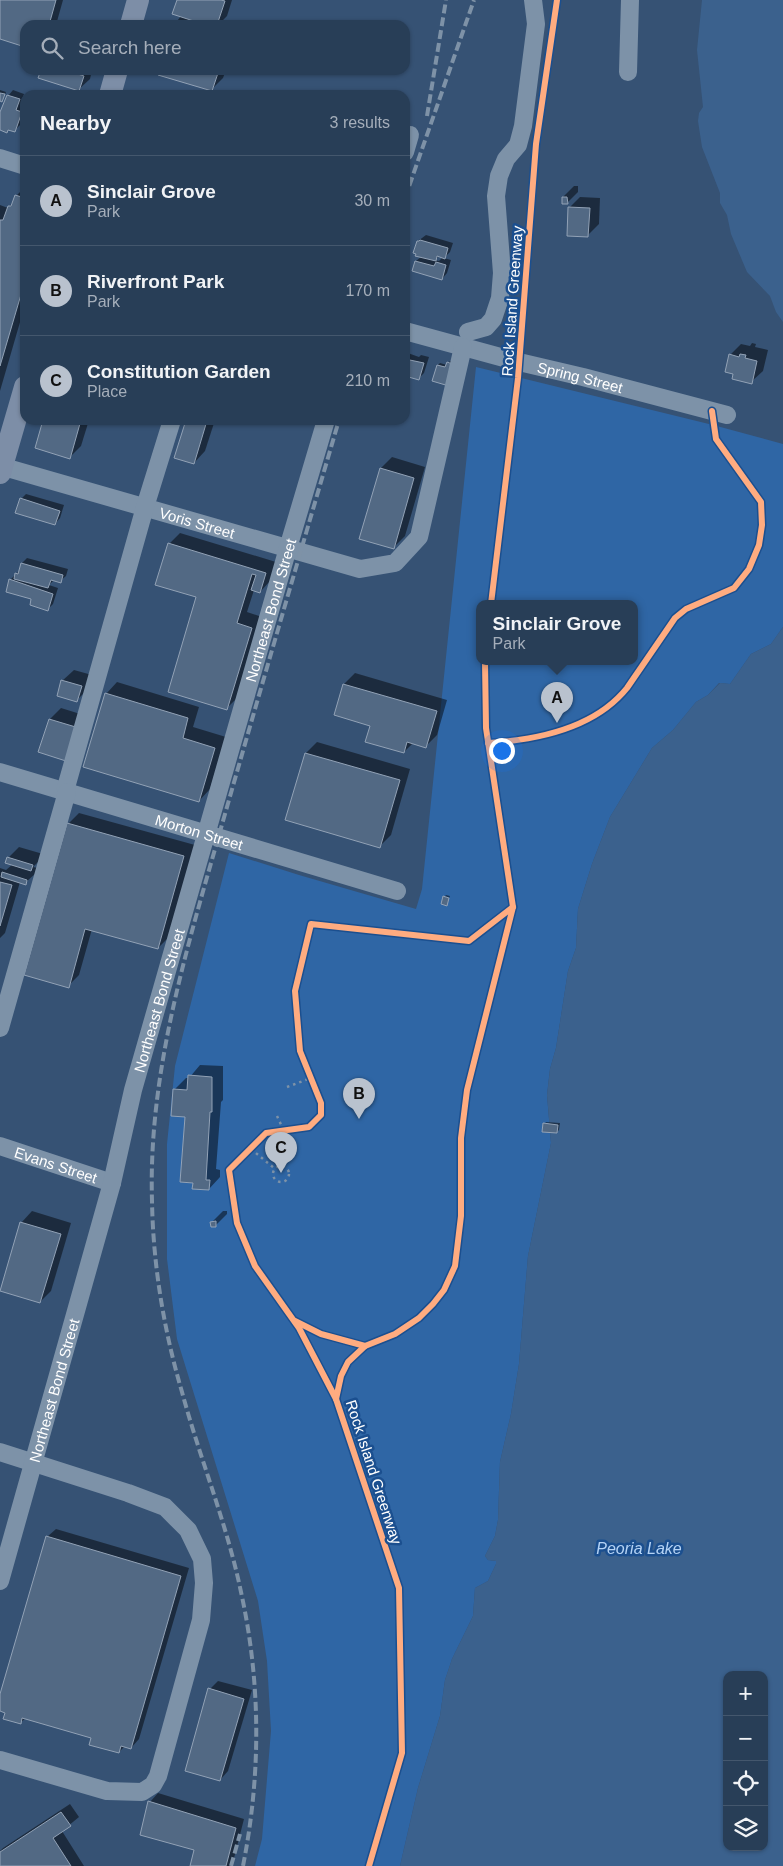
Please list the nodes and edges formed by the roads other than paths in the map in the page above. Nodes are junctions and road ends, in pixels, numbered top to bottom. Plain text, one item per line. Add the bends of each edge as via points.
1 (138, 0) edge
2 (533, 0) edge
3 (630, 0) edge
4 (132, 20) edge
5 (628, 72) dead end
6 (116, 75) edge
7 (111, 90) edge
8 (0, 158) edge
9 (20, 164) edge
10 (410, 332) edge
11 (466, 340) junction
12 (20, 404) edge
13 (727, 415) dead end
14 (170, 425) edge
15 (325, 425) edge
16 (1, 469) edge
17 (144, 507) junction
18 (288, 548) junction
19 (0, 772) edge
20 (66, 791) junction
21 (207, 833) junction
22 (397, 891) dead end
23 (0, 1028) edge
24 (0, 1146) edge
25 (112, 1183) junction
26 (0, 1452) edge
27 (33, 1461) junction
28 (1, 1576) edge
29 (0, 1760) edge

1 - 4 main road
2 - 11 street via 536,24 523,126 518,145 506,159 499,176 496,196 502,273 500,298 493,319
3 - 5 street
6 - 7 main road
8 - 9 street
10 - 11 street, Spring Street
11 - 13 street, Spring Street via 519,362
11 - 18 street, Voris Street via 419,537 395,563 360,569
12 - 16 main road
14 - 17 street
15 - 18 street, Northeast Bond Street
16 - 17 street, Voris Street
17 - 18 street, Voris Street
17 - 20 street
18 - 21 street, Northeast Bond Street
19 - 20 street, Morton Street
20 - 21 street, Morton Street
20 - 23 street
21 - 22 street, Morton Street
21 - 25 street, Northeast Bond Street via 133,1090
24 - 25 street, Evans Street
25 - 27 street, Northeast Bond Street
26 - 27 street
27 - 28 street, Northeast Bond Street
27 - 29 street via 165,1507 188,1530 202,1558 201,1620 153,1785 142,1792 107,1791

